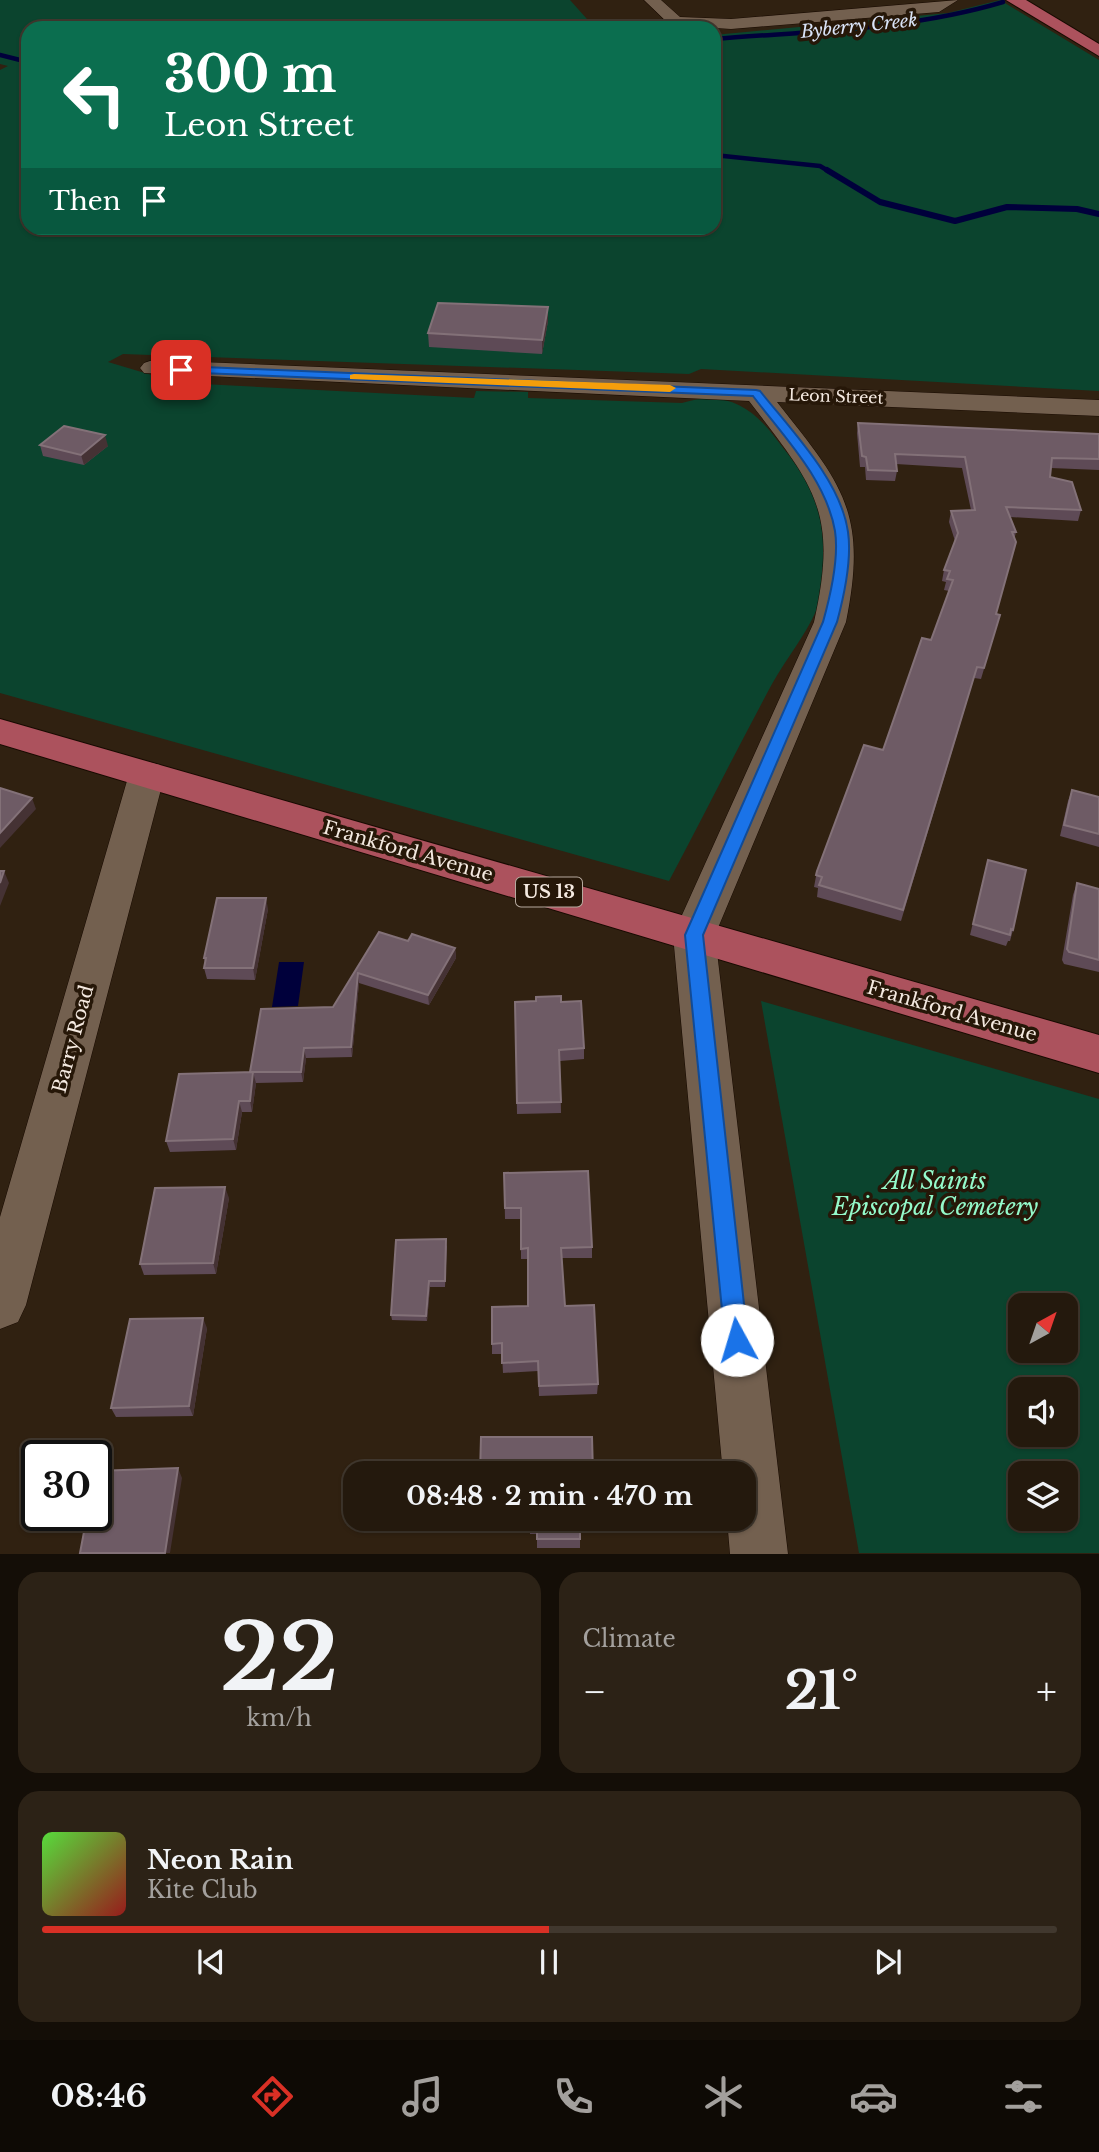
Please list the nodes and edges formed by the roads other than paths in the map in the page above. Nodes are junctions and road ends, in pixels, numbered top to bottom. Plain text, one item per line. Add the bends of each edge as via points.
1 (652, 0) edge
2 (950, 0) edge
3 (1014, 0) edge
4 (1038, 0) edge
5 (675, 21) edge
6 (721, 24) edge
7 (1099, 35) edge
8 (1099, 51) edge
9 (153, 368) dead end
10 (756, 393) junction
11 (1099, 408) edge
12 (0, 731) edge
13 (147, 774) junction
14 (694, 935) junction
15 (1099, 1054) edge
16 (0, 1305) edge
17 (759, 1553) edge

1 - 5 street
2 - 6 street via 939,7
3 - 8 main road
4 - 7 main road
9 - 10 street, Leon Street
10 - 11 street, Leon Street
10 - 14 street via 812,466 831,499 841,532 841,567 830,622
12 - 13 main road, Frankford Avenue / US 13
13 - 14 main road, Frankford Avenue / US 13
13 - 16 street, Barry Road
14 - 15 main road, Frankford Avenue / US 13
14 - 17 street

